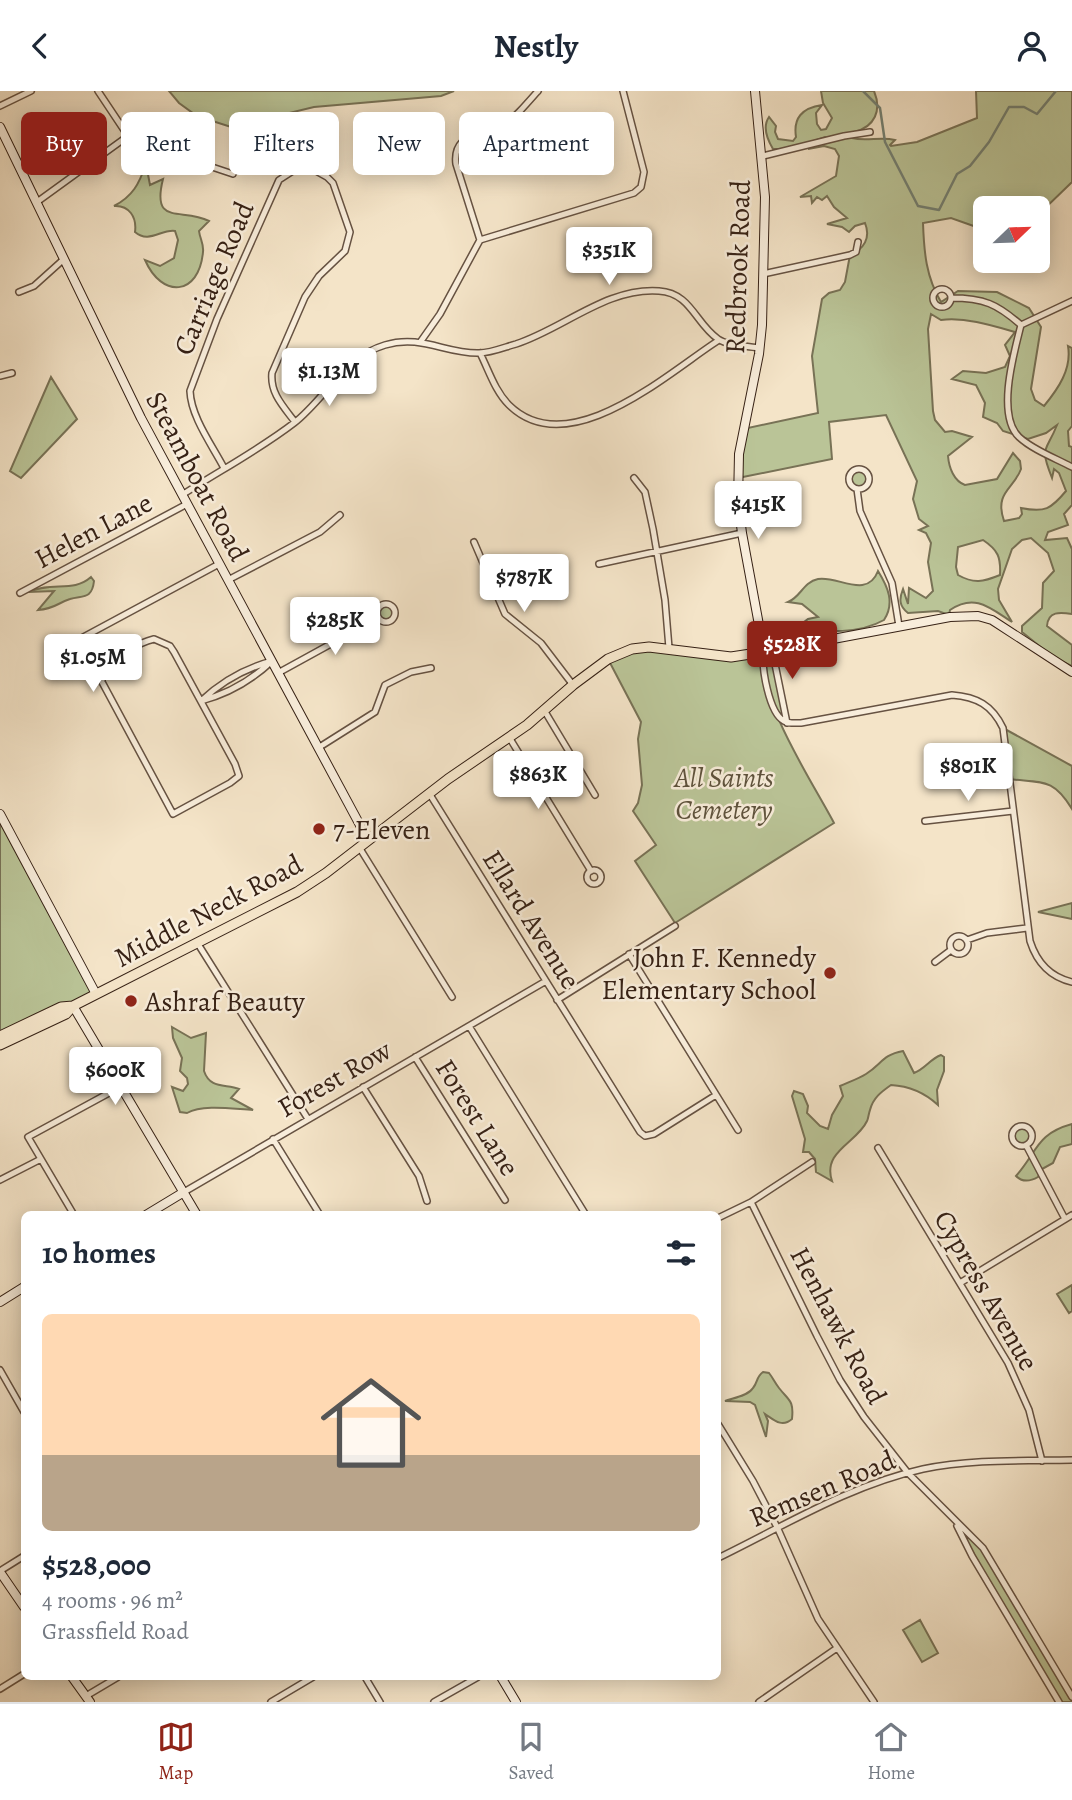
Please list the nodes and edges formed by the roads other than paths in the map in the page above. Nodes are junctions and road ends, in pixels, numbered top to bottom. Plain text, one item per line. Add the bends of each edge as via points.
1 (31, 91) edge
2 (97, 91) edge
3 (538, 91) edge
4 (623, 91) edge
5 (755, 91) edge
6 (0, 106) edge
7 (121, 126) edge
8 (0, 127) edge
9 (870, 132) dead end
10 (121, 141) edge
11 (763, 156) junction
12 (37, 202) junction
13 (480, 240) junction
14 (858, 242) dead end
15 (64, 259) junction
16 (763, 274) junction
17 (19, 292) dead end
18 (951, 298) dead end
19 (1072, 301) edge
20 (1021, 325) junction
21 (719, 340) junction
22 (421, 341) junction
23 (760, 348) junction
24 (480, 353) junction
25 (12, 373) dead end
26 (0, 376) edge
27 (295, 422) junction
28 (1072, 467) edge
29 (225, 468) junction
30 (634, 478) dead end
31 (857, 489) dead end
32 (182, 495) junction
33 (187, 504) junction
34 (340, 515) dead end
35 (741, 533) junction
36 (474, 542) dead end
37 (657, 552) junction
38 (219, 564) junction
39 (547, 564) dead end
40 (599, 564) dead end
41 (228, 580) junction
42 (490, 580) junction
43 (20, 593) dead end
44 (378, 618) dead end
45 (899, 626) junction
46 (669, 648) junction
47 (764, 652) junction
48 (50, 655) dead end
49 (272, 661) junction
50 (431, 668) dead end
51 (1072, 672) edge
52 (278, 673) junction
53 (573, 685) junction
54 (201, 701) junction
55 (544, 711) junction
56 (787, 723) junction
57 (509, 737) junction
58 (318, 748) junction
59 (429, 793) junction
60 (596, 795) dead end
61 (1013, 811) junction
62 (0, 814) edge
63 (925, 821) dead end
64 (368, 840) junction
65 (359, 847) junction
66 (591, 871) dead end
67 (675, 926) dead end
68 (1027, 928) junction
69 (967, 940) junction
70 (198, 944) junction
71 (951, 950) junction
72 (629, 954) junction
73 (935, 962) dead end
74 (545, 981) junction
75 (1072, 982) edge
76 (96, 994) junction
77 (452, 997) dead end
78 (557, 1000) junction
79 (73, 1006) junction
80 (469, 1026) junction
81 (0, 1036) edge
82 (0, 1045) edge
83 (415, 1057) junction
84 (120, 1087) junction
85 (363, 1087) junction
86 (716, 1095) junction
87 (308, 1119) junction
88 (738, 1130) dead end
89 (273, 1139) junction
90 (1026, 1145) dead end
91 (878, 1148) dead end
92 (41, 1159) junction
93 (812, 1162) dead end
94 (0, 1180) edge
95 (184, 1192) junction
96 (505, 1200) dead end
97 (427, 1201) dead end
98 (751, 1202) junction
99 (72, 1211) edge
100 (153, 1211) edge
101 (195, 1211) edge
102 (318, 1211) edge
103 (584, 1211) edge
104 (1072, 1215) edge
105 (721, 1217) edge
106 (1065, 1219) junction
107 (960, 1283) junction
108 (21, 1289) edge
109 (0, 1302) edge
110 (0, 1370) edge
111 (21, 1407) edge
112 (721, 1429) edge
113 (1072, 1460) edge
114 (1042, 1461) junction
115 (908, 1473) junction
116 (956, 1523) junction
117 (778, 1529) junction
118 (721, 1557) edge
119 (21, 1558) edge
120 (0, 1571) edge
121 (21, 1602) edge
122 (837, 1648) junction
123 (21, 1676) edge
124 (74, 1680) edge
125 (114, 1680) edge
126 (308, 1680) edge
127 (367, 1680) edge
128 (473, 1680) edge
129 (503, 1680) edge
130 (0, 1689) edge
131 (1072, 1697) edge
132 (88, 1699) edge
133 (271, 1702) edge
134 (380, 1702) edge
135 (435, 1702) edge
136 (516, 1702) edge
137 (759, 1702) edge
138 (874, 1702) edge
139 (1059, 1702) edge

1 - 6 street
2 - 7 street
3 - 13 street via 510,123 458,146 456,164
4 - 13 street via 645,173 641,187 634,193
5 - 11 main road, Redbrook Road
8 - 12 main road, Steamboat Road
9 - 11 street
10 - 12 street
11 - 16 main road, Redbrook Road
12 - 15 main road, Steamboat Road
13 - 22 street
14 - 16 street via 856,252 850,255
15 - 17 street via 34,286
15 - 32 main road, Steamboat Road
16 - 23 main road, Redbrook Road
18 - 20 street via 989,302
19 - 20 street
20 - 28 street via 1007,404 1010,425 1024,441
21 - 23 street
21 - 24 street via 682,298 670,292 646,291 607,302 517,344
21 - 24 street via 634,399 593,416 555,424 537,421 511,406 498,391
22 - 24 street
22 - 27 street via 389,344 360,356
23 - 35 main road, Redbrook Road via 739,454
25 - 26 street
27 - 29 street
27 - 29 street, Carriage Road via 275,395 272,373 305,297 345,251 350,232 333,184 309,167 279,180 190,391 194,411
29 - 32 street
30 - 37 street via 646,496
31 - 45 street via 860,511 892,583
32 - 33 main road, Steamboat Road
33 - 38 main road, Steamboat Road
33 - 43 street, Helen Lane
34 - 41 street via 320,532
35 - 37 street
35 - 47 main road, Redbrook Road
36 - 42 street
37 - 40 street
37 - 46 street
38 - 41 main road, Steamboat Road
38 - 48 street
39 - 42 street via 523,567
41 - 49 main road, Steamboat Road
42 - 53 street via 505,614 541,643
44 - 52 street
45 - 47 main road, Middle Neck Road
45 - 51 main road, Middle Neck Road via 965,616 992,620
46 - 47 main road, Middle Neck Road via 731,656
46 - 53 main road, Middle Neck Road via 621,653
47 - 56 street via 775,664
47 - 56 street via 773,707
49 - 52 main road, Steamboat Road
49 - 54 street via 218,697
50 - 58 street via 385,685 375,712
52 - 58 main road, Steamboat Road
53 - 55 main road, Middle Neck Road
54 - 54 street via 174,652 161,641 148,641 125,652 107,663 102,672 106,691 173,814 239,776
55 - 57 main road, Middle Neck Road
55 - 60 street
56 - 61 street via 951,695 970,697 993,711 1003,728
57 - 59 main road, Middle Neck Road
57 - 66 street
58 - 64 main road, Steamboat Road
59 - 64 main road, Middle Neck Road
59 - 74 street, Ellard Avenue
61 - 63 street
61 - 68 street
62 - 76 main road
64 - 65 main road, Middle Neck Road
65 - 70 main road, Middle Neck Road via 297,892
65 - 77 street
67 - 72 street
68 - 69 street
68 - 75 street via 1042,965 1056,977
69 - 71 street via 953,938
69 - 71 street via 964,953
70 - 76 main road, Middle Neck Road
70 - 87 street
71 - 73 street
72 - 78 street
72 - 86 street
74 - 78 street, Ellard Avenue
74 - 80 street, Forest Row
76 - 79 main road, Middle Neck Road
78 - 86 street, Ellard Avenue via 645,1136
79 - 81 main road, Middle Neck Road via 61,1007
79 - 82 main road, Middle Neck Road via 66,1014
79 - 84 main road
80 - 83 street, Forest Row
80 - 103 street
83 - 85 street, Forest Row
83 - 96 street, Forest Lane
84 - 92 street via 28,1137
84 - 95 main road
85 - 87 street, Forest Row
85 - 97 street via 419,1175
86 - 88 street
87 - 89 street, Forest Row
89 - 95 street, Forest Row
89 - 102 street
90 - 106 street
91 - 107 street, Cypress Avenue
92 - 94 street
92 - 99 street
93 - 98 street
95 - 100 main road, Forest Row
95 - 101 main road
98 - 105 street
98 - 115 street, Henhawk Road via 840,1380
104 - 106 street
106 - 107 street
107 - 114 street, Cypress Avenue via 1016,1377
108 - 109 main road
110 - 111 street
112 - 117 street
113 - 114 street, Remsen Road
114 - 115 street, Remsen Road via 958,1463
115 - 116 street, Henhawk Road
115 - 117 street, Remsen Road via 872,1484
116 - 131 street, Henhawk Road via 984,1549
116 - 139 street, Henhawk Road
117 - 118 street, Remsen Road
117 - 122 street via 818,1619
119 - 120 street
120 - 121 main road
122 - 137 street
122 - 138 street
123 - 130 street
124 - 132 main road
125 - 132 street
126 - 133 street
127 - 134 street
128 - 135 street
129 - 136 main road

